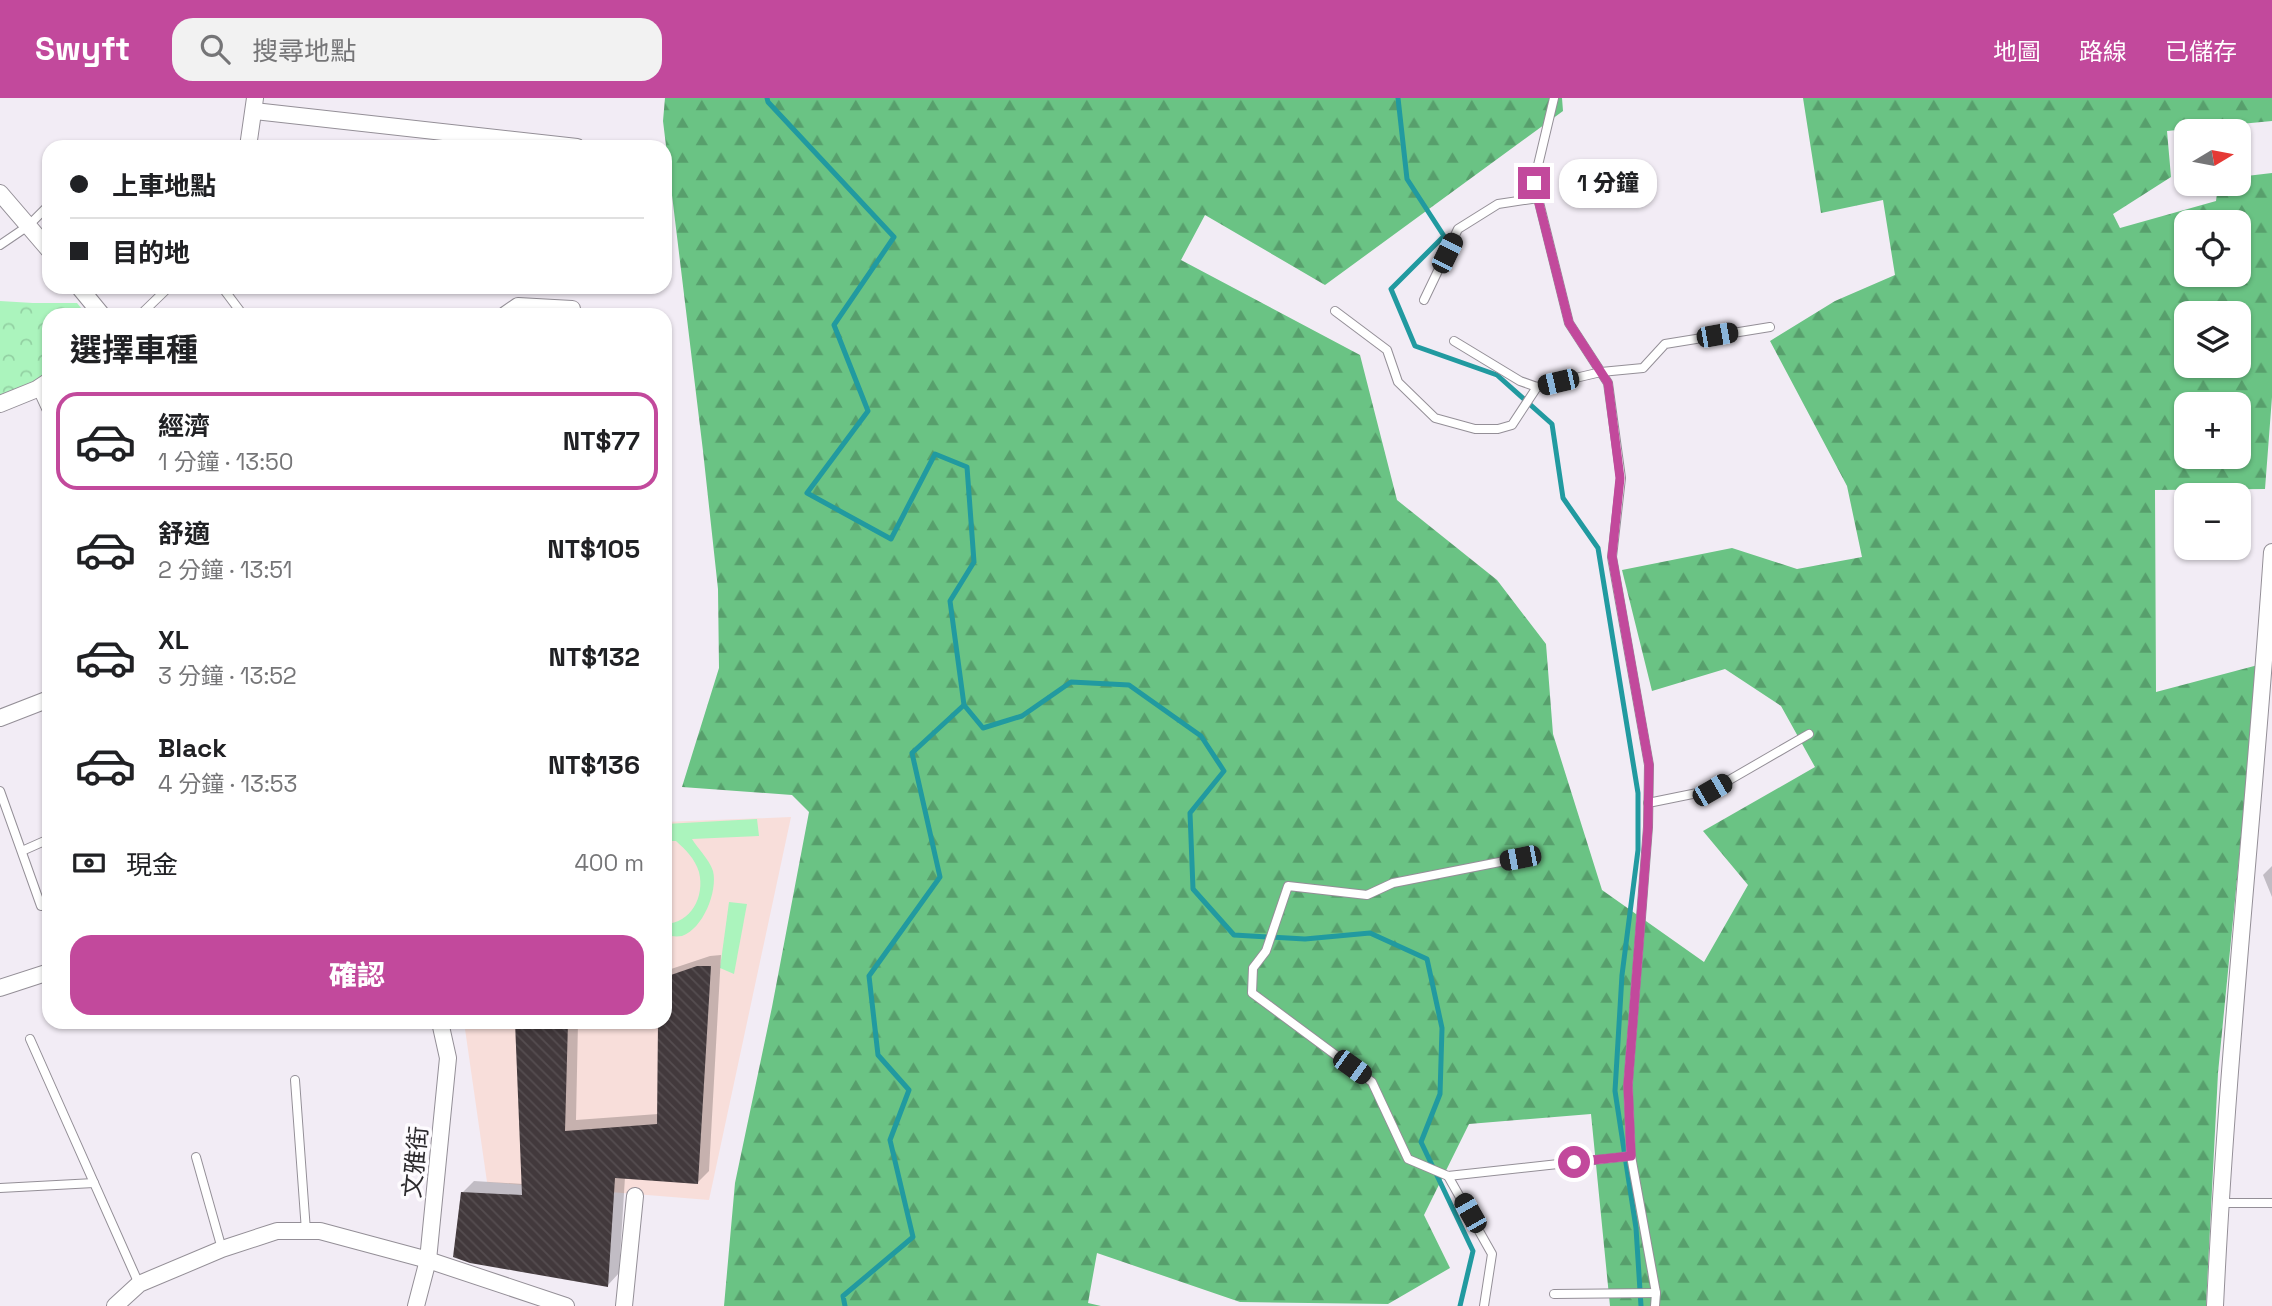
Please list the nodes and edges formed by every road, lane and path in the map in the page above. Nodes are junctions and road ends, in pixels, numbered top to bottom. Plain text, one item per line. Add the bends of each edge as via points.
1 (1554, 98) edge
2 (255, 104) edge
3 (249, 140) edge
4 (525, 140) edge
5 (0, 193) edge
6 (1538, 198) junction
7 (42, 212) edge
8 (28, 226) junction
9 (42, 242) edge
10 (0, 245) edge
11 (85, 294) edge
12 (162, 294) edge
13 (1424, 300) dead end
14 (96, 308) edge
15 (147, 308) edge
16 (1335, 311) dead end
17 (1770, 327) dead end
18 (1454, 341) dead end
19 (1601, 372) junction
20 (42, 385) edge
21 (1535, 391) junction
22 (0, 404) edge
23 (2272, 552) edge
24 (42, 702) edge
25 (0, 718) edge
26 (1809, 734) dead end
27 (0, 791) edge
28 (1648, 803) junction
29 (42, 842) edge
30 (22, 851) junction
31 (1520, 858) dead end
32 (41, 906) dead end
33 (42, 974) edge
34 (0, 988) edge
35 (442, 1029) edge
36 (30, 1039) dead end
37 (295, 1080) dead end
38 (1630, 1156) junction
39 (196, 1157) dead end
40 (1445, 1174) junction
41 (94, 1183) junction
42 (0, 1188) edge
43 (635, 1196) dead end
44 (2220, 1203) junction
45 (2272, 1203) edge
46 (306, 1231) junction
47 (222, 1249) junction
48 (428, 1260) junction
49 (139, 1284) junction
50 (1652, 1293) junction
51 (1554, 1294) dead end
52 (547, 1303) edge
53 (115, 1306) edge
54 (416, 1306) edge
55 (566, 1306) edge
56 (624, 1306) edge
57 (1484, 1306) edge
58 (1655, 1306) edge
59 (2215, 1306) edge

1 - 6 lane via 1534,183
2 - 3 street
2 - 4 street
5 - 8 street
6 - 13 lane via 1498,204 1458,229
6 - 19 lane via 1569,323
7 - 8 lane
8 - 9 street
8 - 10 lane
11 - 14 street
12 - 15 lane
16 - 21 lane via 1387,350 1398,382 1435,418 1475,429 1498,429 1511,425
17 - 19 lane via 1665,344 1643,368
18 - 21 lane
19 - 21 lane
19 - 28 lane via 1608,383 1620,478 1612,556 1649,765
20 - 22 street
23 - 44 street
24 - 25 street
26 - 28 lane via 1712,790
27 - 30 lane
28 - 38 lane via 1628,1085
29 - 30 lane
30 - 32 lane
31 - 40 lane via 1393,883 1367,895 1289,886 1268,945 1253,968 1252,993 1372,1082 1408,1159
33 - 34 street
35 - 48 street, 文雅街 via 448,1058
36 - 41 lane
37 - 46 lane
38 - 40 lane
38 - 50 lane
39 - 47 lane
40 - 57 lane via 1492,1254
41 - 42 lane
41 - 49 lane
43 - 56 street
44 - 45 lane
44 - 59 street
46 - 47 street via 277,1231
46 - 48 street
47 - 49 street
48 - 52 street
48 - 54 street, 文雅街
49 - 53 street
50 - 51 lane
50 - 58 lane
52 - 55 street

